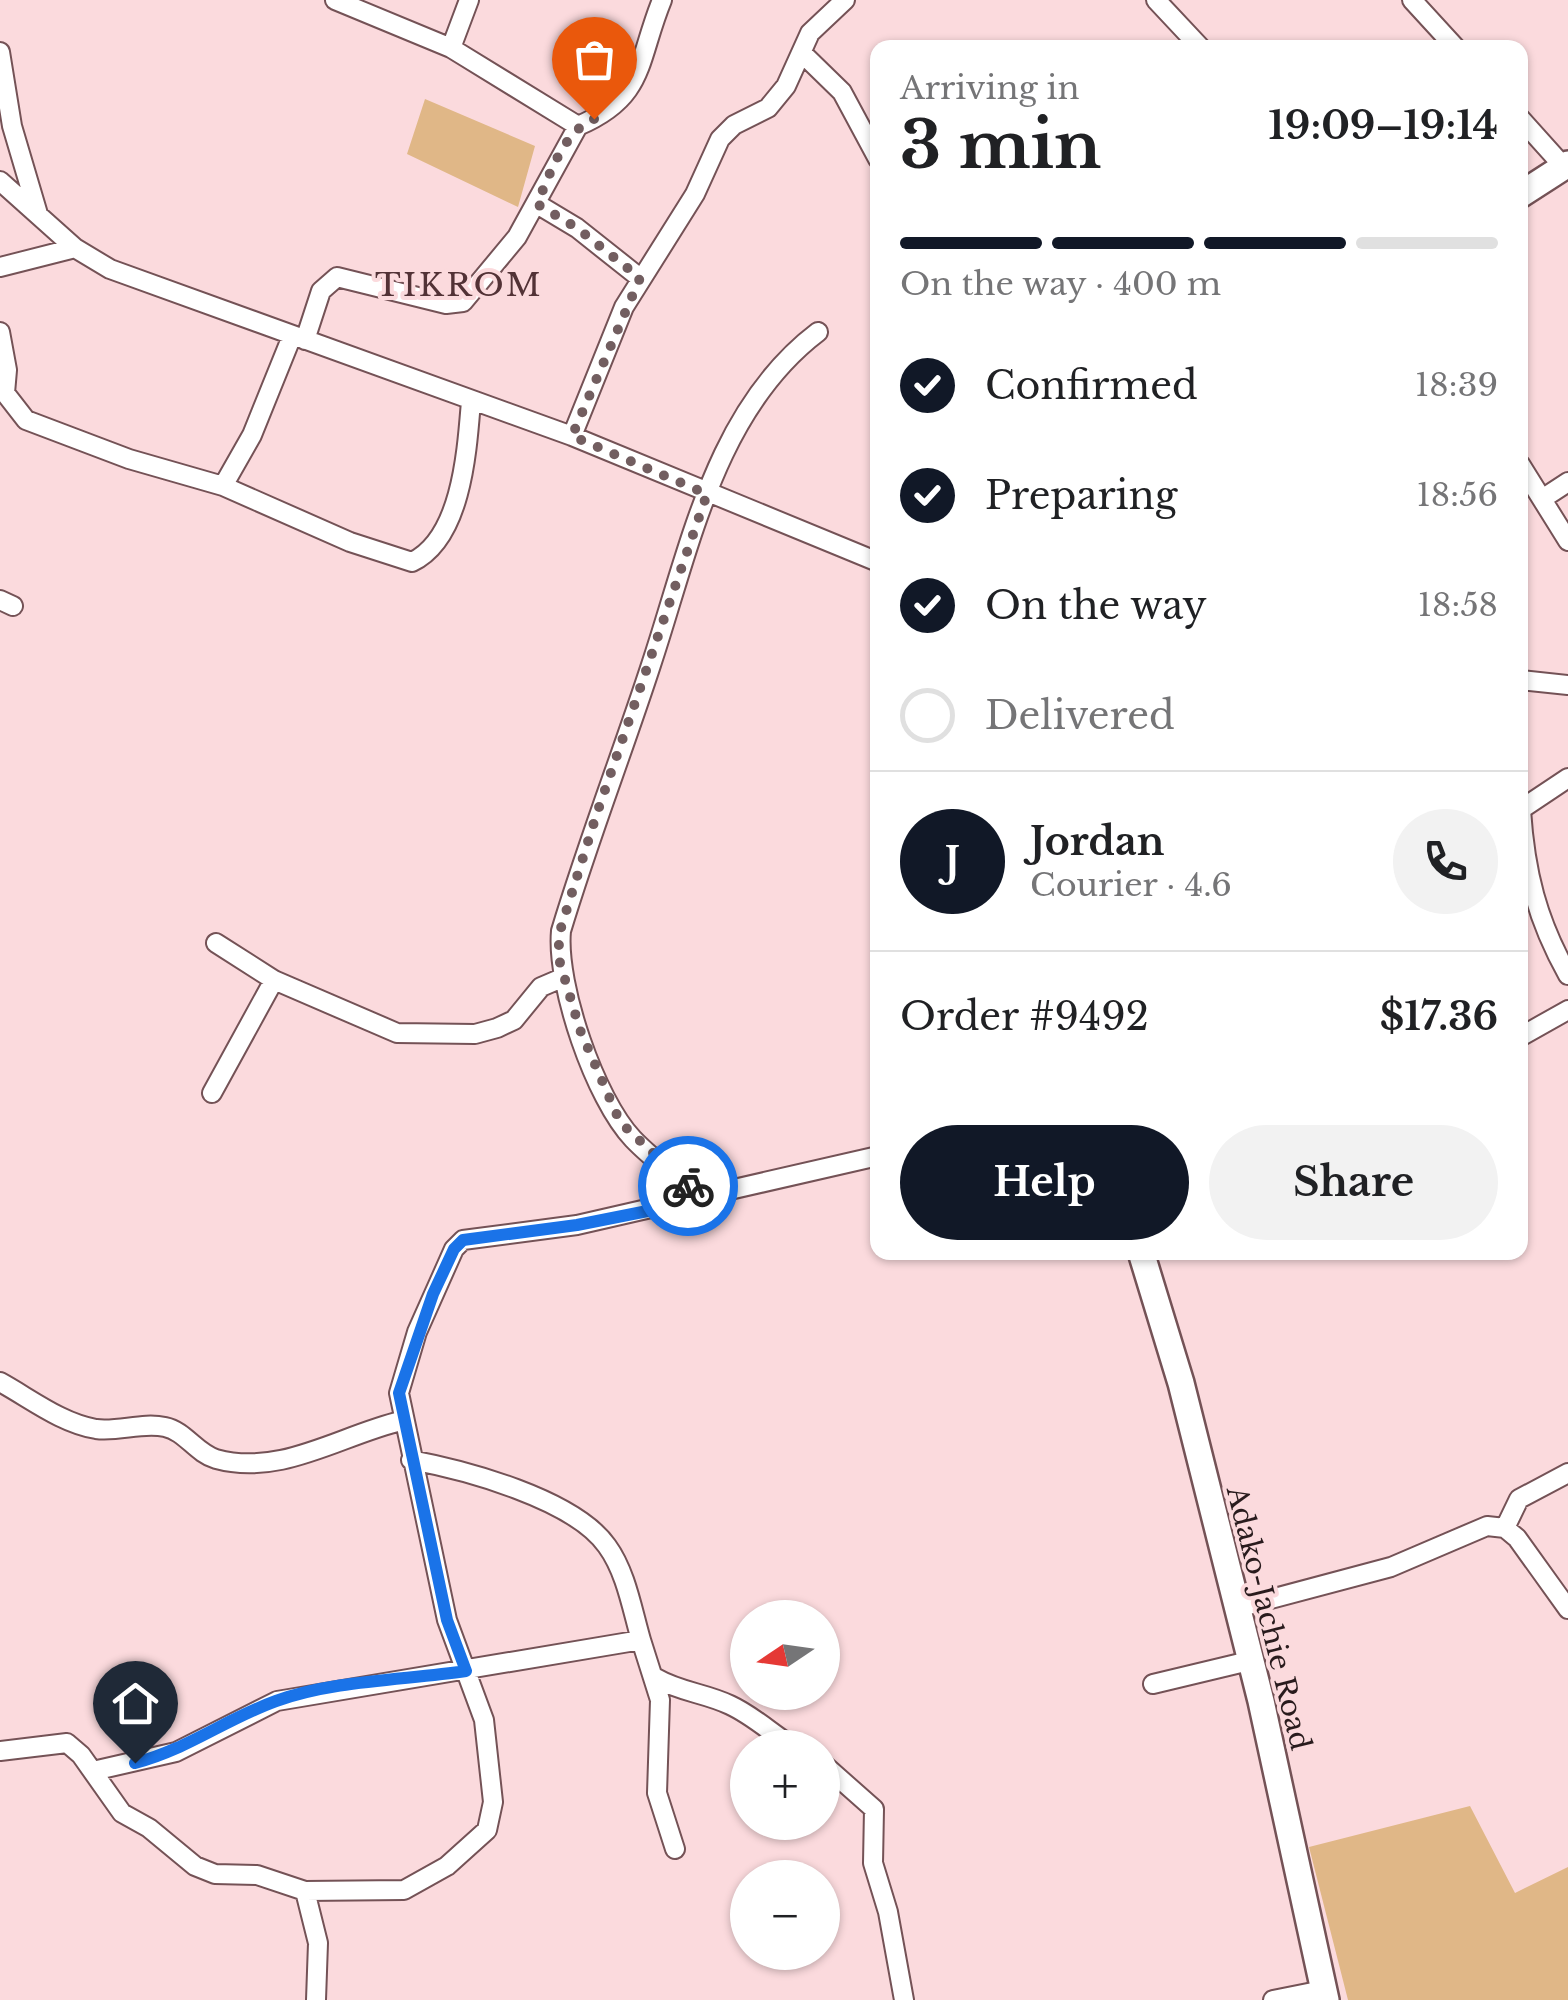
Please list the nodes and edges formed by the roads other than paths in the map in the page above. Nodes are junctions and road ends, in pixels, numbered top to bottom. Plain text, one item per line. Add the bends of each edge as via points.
1 (335, 0) edge
2 (468, 0) edge
3 (662, 0) edge
4 (846, 0) edge
5 (1156, 0) edge
6 (1412, 0) edge
7 (1194, 40) edge
8 (1449, 40) edge
9 (451, 48) junction
10 (0, 52) edge
11 (803, 54) junction
12 (578, 126) junction
13 (1528, 126) edge
14 (870, 145) edge
15 (1566, 166) edge
16 (0, 181) edge
17 (1528, 190) edge
18 (537, 204) junction
19 (40, 219) junction
20 (75, 248) junction
21 (0, 268) edge
22 (640, 278) junction
23 (0, 332) edge
24 (818, 332) dead end
25 (298, 338) junction
26 (471, 402) junction
27 (572, 436) junction
28 (1528, 477) edge
29 (1568, 482) edge
30 (223, 486) junction
31 (707, 494) junction
32 (1542, 500) junction
33 (1568, 540) edge
34 (870, 559) edge
35 (1528, 681) edge
36 (1568, 685) edge
37 (1568, 778) edge
38 (1528, 805) edge
39 (1528, 880) edge
40 (216, 943) dead end
41 (1568, 974) edge
42 (562, 978) junction
43 (274, 980) junction
44 (1568, 1010) edge
45 (1528, 1032) edge
46 (212, 1094) dead end
47 (870, 1158) edge
48 (703, 1200) junction
49 (1143, 1260) edge
50 (0, 1382) edge
51 (401, 1420) junction
52 (411, 1460) junction
53 (1568, 1473) edge
54 (1505, 1528) junction
55 (1236, 1608) junction
56 (1568, 1608) edge
57 (642, 1640) junction
58 (1249, 1661) junction
59 (466, 1671) junction
60 (656, 1678) junction
61 (1153, 1684) dead end
62 (772, 1730) edge
63 (0, 1751) edge
64 (93, 1771) junction
65 (840, 1779) edge
66 (675, 1849) dead end
67 (304, 1890) junction
68 (1325, 1995) edge
69 (316, 2000) edge
70 (904, 2000) edge
71 (1274, 2000) edge

1 - 9 street
2 - 9 street
3 - 12 street via 630,92 616,108
4 - 11 street via 820,20
5 - 7 street
6 - 8 street
9 - 12 street
10 - 19 street via 12,126
11 - 14 street via 842,92
11 - 22 street via 768,108 720,138 695,194
12 - 18 street
13 - 15 street
15 - 17 street
16 - 19 street
18 - 22 street
18 - 25 street via 463,302 446,304 336,277 321,291
19 - 20 street
20 - 21 street
20 - 25 street via 162,291
22 - 27 street
23 - 30 street via 4,393 26,420
24 - 31 street via 786,356 747,408
25 - 26 street
25 - 30 street
26 - 27 street
26 - 30 street via 461,486 429,554 412,562
27 - 31 street
28 - 32 street
29 - 32 street
31 - 34 street
31 - 42 street via 560,931
32 - 33 street
35 - 36 street
37 - 38 street
39 - 41 street
40 - 43 street
42 - 43 street via 542,987 514,1020 475,1034 397,1033
42 - 48 street via 620,1122
43 - 46 street
44 - 45 street
47 - 48 street
48 - 51 street via 463,1240 433,1294 401,1379
49 - 55 street, Adako-Jachie Road
50 - 51 street via 94,1428 176,1429 216,1459 296,1458
51 - 52 street
52 - 57 street via 498,1481 592,1531 616,1561
52 - 59 street via 447,1620
53 - 54 street via 1520,1499
54 - 55 street via 1487,1526 1391,1567
54 - 56 street
55 - 58 street, Adako-Jachie Road
57 - 59 street
57 - 60 street
58 - 61 street
58 - 68 street, Adako-Jachie Road
59 - 64 street via 277,1700 176,1752
59 - 67 street via 490,1752 487,1830 448,1866 404,1890
60 - 62 street via 724,1702
60 - 66 street via 656,1793
63 - 64 street via 67,1743
64 - 67 street via 122,1813 194,1866
65 - 70 street via 874,1809 873,1863
67 - 69 street via 318,1942
68 - 71 street

